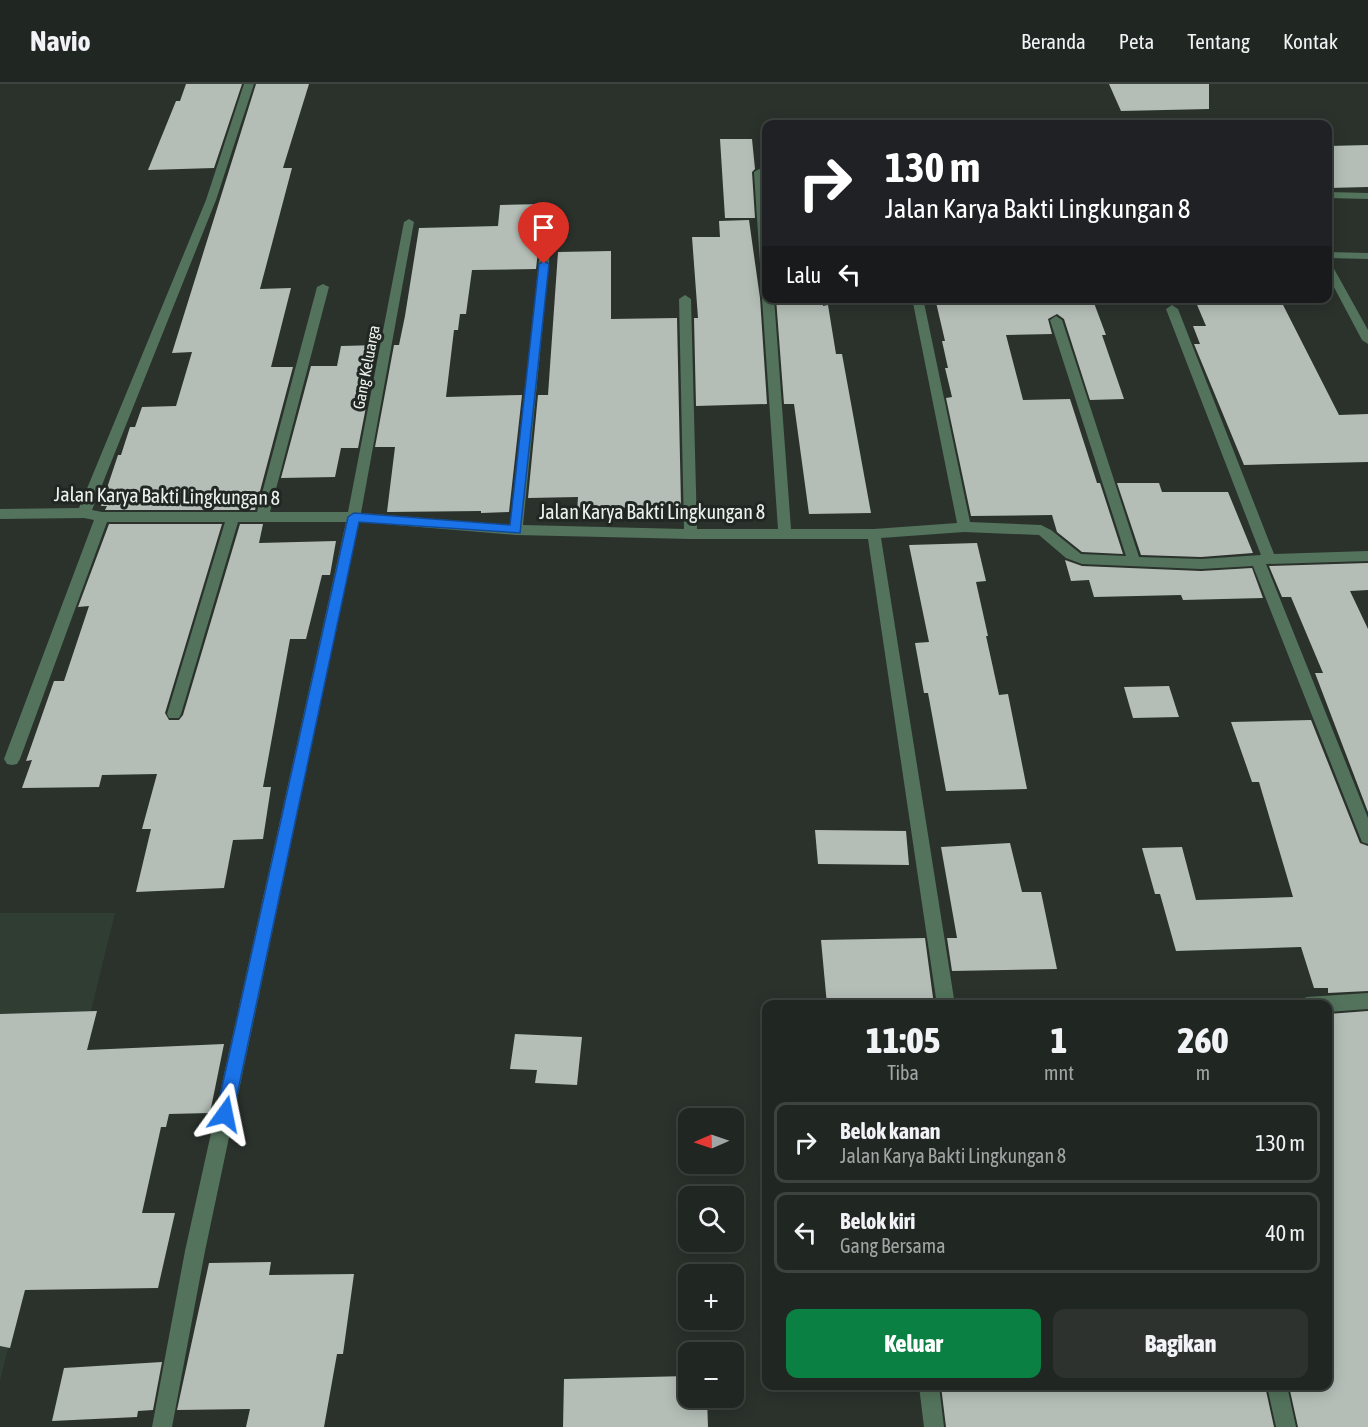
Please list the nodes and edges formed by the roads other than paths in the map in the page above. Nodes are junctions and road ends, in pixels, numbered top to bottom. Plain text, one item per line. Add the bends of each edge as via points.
1 (249, 84) edge
2 (759, 172) dead end
3 (1332, 195) edge
4 (1368, 196) edge
5 (762, 218) edge
6 (409, 222) dead end
7 (546, 242) dead end
8 (1332, 255) edge
9 (1368, 256) edge
10 (1332, 274) edge
11 (323, 287) dead end
12 (685, 299) dead end
13 (768, 303) edge
14 (918, 303) edge
15 (1172, 309) dead end
16 (1056, 320) dead end
17 (1368, 340) edge
18 (84, 513) junction
19 (0, 514) edge
20 (102, 517) junction
21 (262, 517) junction
22 (354, 517) junction
23 (233, 518) junction
24 (964, 527) junction
25 (516, 530) junction
26 (785, 532) junction
27 (690, 534) junction
28 (874, 534) junction
29 (1368, 556) edge
30 (1263, 560) junction
31 (1134, 561) junction
32 (174, 714) dead end
33 (12, 759) dead end
34 (1368, 837) edge
35 (945, 1000) edge
36 (1368, 1000) edge
37 (1332, 1003) edge
38 (929, 1390) edge
39 (1278, 1390) edge
40 (162, 1427) edge
41 (934, 1427) edge
42 (1287, 1427) edge

1 - 18 street via 211,200
2 - 5 street
3 - 4 street
6 - 22 street, Gang Keluarga
7 - 25 street
8 - 9 street
10 - 17 street
11 - 21 street
12 - 27 street
13 - 26 street
14 - 24 street
15 - 30 street
16 - 31 street
18 - 19 street, Jalan Karya Bakti Lingkungan 8
18 - 20 street, Jalan Karya Bakti Lingkungan 8
20 - 23 street, Jalan Karya Bakti Lingkungan 8
20 - 33 street
21 - 22 street, Jalan Karya Bakti Lingkungan 8
21 - 23 street, Jalan Karya Bakti Lingkungan 8
22 - 25 street, Jalan Karya Bakti Lingkungan 8
22 - 40 street, Gang Keluarga via 195,1251
23 - 32 street
24 - 28 street, Jalan Karya Bakti Lingkungan 8
24 - 31 street, Jalan Karya Bakti Lingkungan 8 via 1041,530 1072,557
25 - 27 street, Jalan Karya Bakti Lingkungan 8
26 - 27 street, Jalan Karya Bakti Lingkungan 8
26 - 28 street, Jalan Karya Bakti Lingkungan 8
28 - 35 street
29 - 30 street, Jalan Karya Bakti Lingkungan 8
30 - 31 street, Jalan Karya Bakti Lingkungan 8
30 - 34 street
36 - 37 street
38 - 41 street
39 - 42 street

